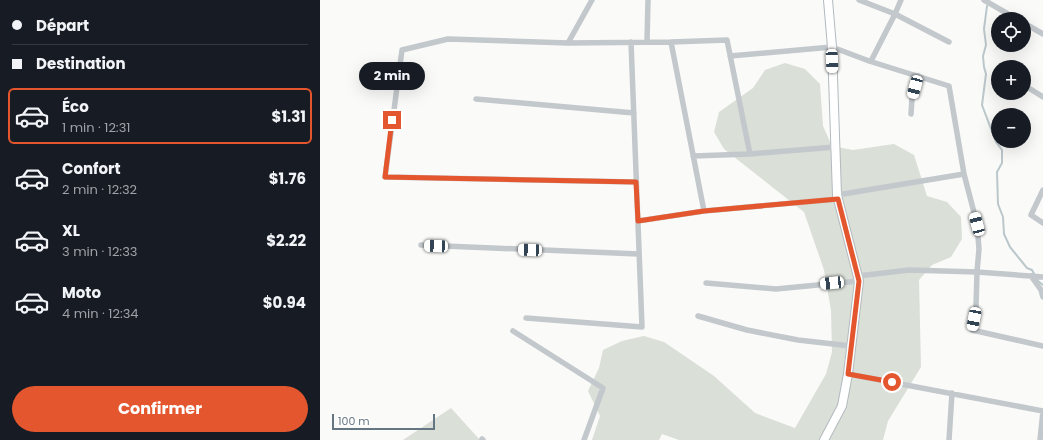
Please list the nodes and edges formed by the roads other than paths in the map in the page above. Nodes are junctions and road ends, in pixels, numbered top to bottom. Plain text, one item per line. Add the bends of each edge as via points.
1 (592, 0) edge
2 (648, 0) edge
3 (828, 0) edge
4 (859, 0) edge
5 (901, 0) edge
6 (984, 0) edge
7 (1005, 12) edge
8 (895, 14) junction
9 (1031, 27) edge
10 (1043, 34) edge
11 (631, 42) junction
12 (646, 42) junction
13 (671, 42) junction
14 (949, 42) dead end
15 (568, 43) junction
16 (832, 47) junction
17 (730, 56) junction
18 (871, 61) junction
19 (918, 76) junction
20 (1031, 89) edge
21 (1043, 97) edge
22 (476, 99) dead end
23 (634, 113) junction
24 (911, 114) dead end
25 (835, 148) junction
26 (750, 154) junction
27 (693, 156) junction
28 (964, 174) junction
29 (636, 182) junction
30 (1043, 190) edge
31 (838, 197) junction
32 (704, 211) junction
33 (638, 221) junction
34 (1043, 223) edge
35 (421, 245) dead end
36 (639, 254) junction
37 (977, 272) junction
38 (1038, 276) edge
39 (859, 278) junction
40 (706, 283) dead end
41 (1043, 298) edge
42 (698, 316) dead end
43 (526, 318) dead end
44 (513, 332) dead end
45 (852, 346) junction
46 (1043, 346) edge
47 (848, 374) junction
48 (952, 393) junction
49 (1043, 411) edge
50 (584, 440) edge
51 (824, 440) edge
52 (949, 440) edge
53 (1040, 440) edge

1 - 15 street
2 - 12 street
3 - 16 street
4 - 8 street
5 - 8 street
6 - 7 street
8 - 14 street
8 - 18 street
9 - 10 street
11 - 12 street
11 - 15 street
11 - 23 street
12 - 13 street
13 - 17 street via 726,40
13 - 27 street
15 - 29 street via 448,39 402,50 385,177
16 - 17 street
16 - 18 street
16 - 25 street
17 - 26 street
18 - 19 street
19 - 24 street
19 - 28 street via 949,86
20 - 21 street
22 - 23 street
23 - 29 street
25 - 26 street
25 - 31 street
26 - 27 street
27 - 32 street
28 - 31 street
28 - 37 street via 977,224
29 - 33 street
30 - 34 street via 1031,215
31 - 32 street
31 - 39 street
32 - 33 street
33 - 36 street
35 - 36 street
36 - 43 street via 642,327
37 - 38 street
37 - 39 street via 908,270
37 - 46 street via 976,307 972,330
38 - 41 street
39 - 40 street via 776,289
39 - 45 street
42 - 45 street via 747,330 798,340
44 - 50 street via 603,388
45 - 47 street
47 - 48 street
47 - 51 street via 842,406
48 - 49 street
48 - 52 street
49 - 53 street

